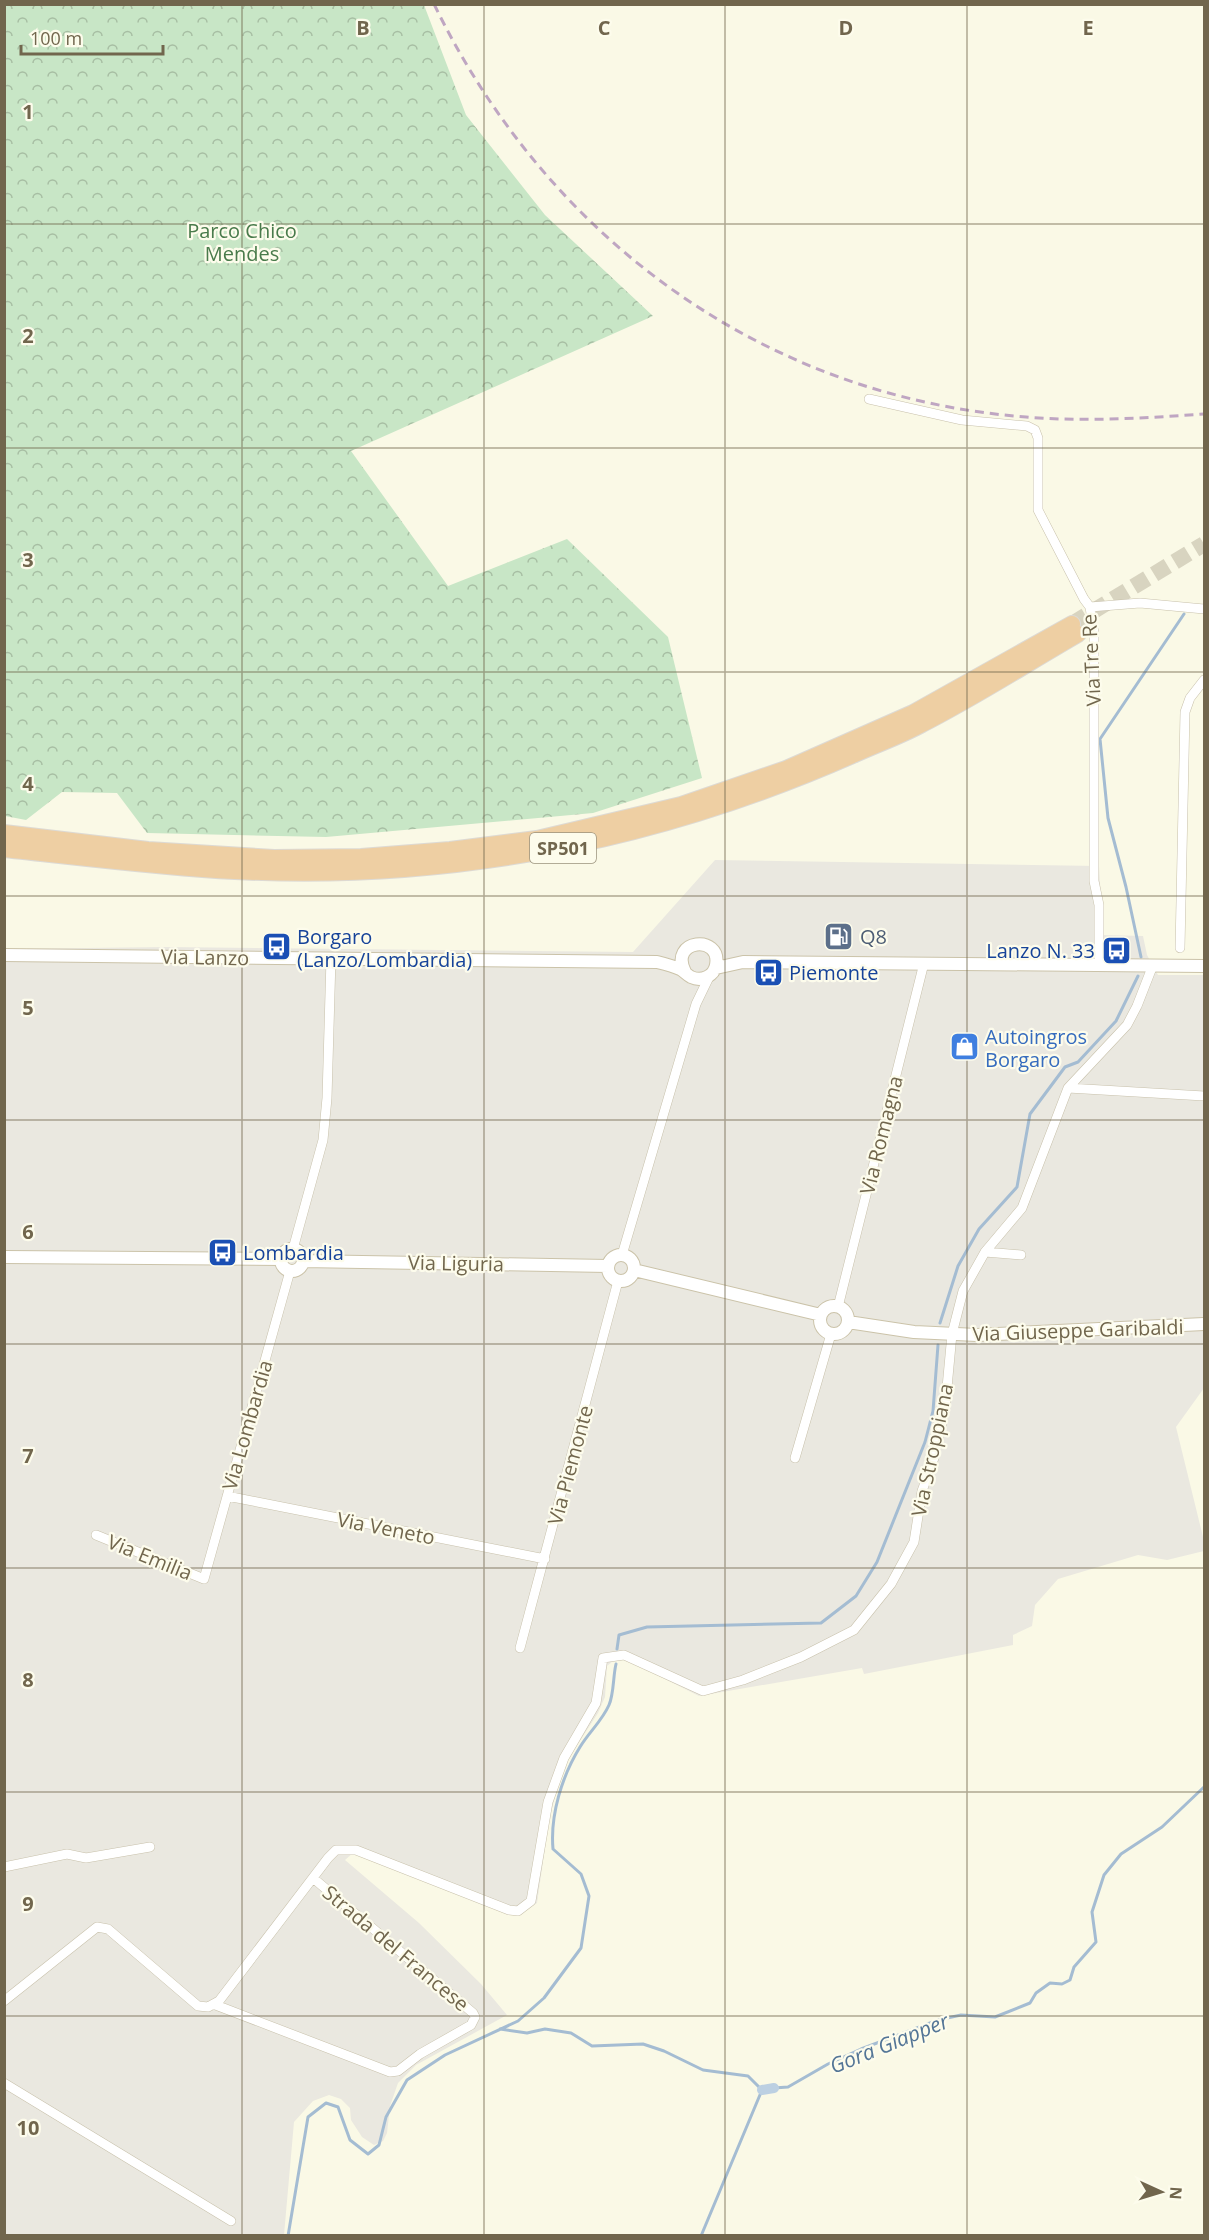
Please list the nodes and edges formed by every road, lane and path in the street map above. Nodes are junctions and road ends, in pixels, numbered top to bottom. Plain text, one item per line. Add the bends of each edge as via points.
1 (868, 399) dead end
2 (1090, 607) junction
3 (1204, 609) edge
4 (1204, 680) edge
5 (4, 833) edge
6 (4, 849) edge
7 (1180, 948) dead end
8 (684, 951) junction
9 (715, 953) junction
10 (4, 955) edge
11 (331, 958) junction
12 (657, 962) junction
13 (743, 962) junction
14 (924, 963) junction
15 (1099, 964) junction
16 (1153, 965) junction
17 (1204, 966) edge
18 (713, 972) junction
19 (688, 974) junction
20 (696, 1004) junction
21 (1068, 1088) junction
22 (1204, 1096) edge
23 (293, 1249) junction
24 (985, 1252) junction
25 (622, 1255) junction
26 (1021, 1255) dead end
27 (4, 1257) edge
28 (281, 1259) junction
29 (303, 1261) junction
30 (608, 1266) junction
31 (634, 1270) junction
32 (290, 1271) junction
33 (618, 1281) junction
34 (837, 1307) junction
35 (821, 1315) junction
36 (848, 1322) junction
37 (1204, 1324) edge
38 (831, 1334) junction
39 (952, 1334) junction
40 (795, 1458) dead end
41 (227, 1496) junction
42 (96, 1535) dead end
43 (545, 1559) junction
44 (204, 1579) joint
45 (520, 1648) dead end
46 (551, 1794) joint
47 (150, 1847) dead end
48 (4, 1866) edge
49 (313, 1878) junction
50 (4, 2001) edge
51 (213, 2004) junction
52 (4, 2083) edge
53 (231, 2221) dead end

1 - 2 street, Via Tre Re via 963,420 1035,430 1038,510
2 - 3 street via 1140,603
2 - 15 street, Via Tre Re via 1094,633 1094,881 1099,904
4 - 7 street via 1185,712
5 - 6 highway, SP501 via 148,850 274,858 361,857 537,839 681,805 786,769 913,714 1075,629 921,725 790,783 682,819 579,845 455,864 359,872 236,871
8 - 9 street via 703,944
8 - 12 street, Via Lanzo
8 - 19 street via 681,962
9 - 13 street
9 - 18 street
10 - 11 street, Via Lanzo
11 - 12 street, Via Lanzo
11 - 23 street via 323,1140
12 - 19 street, Via Lanzo
13 - 14 street
13 - 18 street
14 - 15 street
14 - 34 street, Via Romagna
15 - 16 street
16 - 17 street
16 - 21 street, Via Stroppiana via 1127,1025
18 - 19 street via 700,979
18 - 20 street
19 - 20 street via 696,992
20 - 25 street
21 - 22 street
21 - 24 street, Via Stroppiana via 1022,1208
23 - 28 street via 284,1252
23 - 29 street via 300,1252
24 - 26 street
24 - 39 street, Via Stroppiana via 963,1291
25 - 30 street via 612,1259
25 - 31 street via 633,1262
27 - 28 street
28 - 32 street via 282,1266
29 - 30 street, Via Liguria
29 - 32 street via 298,1269
30 - 33 street via 611,1277
31 - 33 street via 628,1280
31 - 35 street
32 - 41 street, Via Lombardia
33 - 43 street, Via Piemonte
34 - 35 street via 826,1309
34 - 36 street via 847,1314
35 - 38 street via 821,1325
36 - 38 street via 843,1331
36 - 39 street
37 - 39 street, Via Giuseppe Garibaldi
38 - 40 street
39 - 46 street, Via Stroppiana via 945,1409 922,1491 914,1542 891,1584 854,1630 801,1657 703,1691 624,1655 603,1658 596,1702 564,1758
41 - 43 street, Via Veneto
41 - 44 street, Via Lombardia
42 - 44 street, Via Emilia
43 - 45 street, Via Piemonte
46 - 49 street, Strada del Francese via 534,1891 531,1901 518,1911 356,1850 336,1850
47 - 48 street via 86,1858 67,1854
49 - 51 street, Strada del Francese
49 - 51 street, Strada del Francese via 473,2013 471,2025 398,2071 390,2072
50 - 51 street, Strada del Francese via 97,1927 108,1929 198,2006
52 - 53 street

